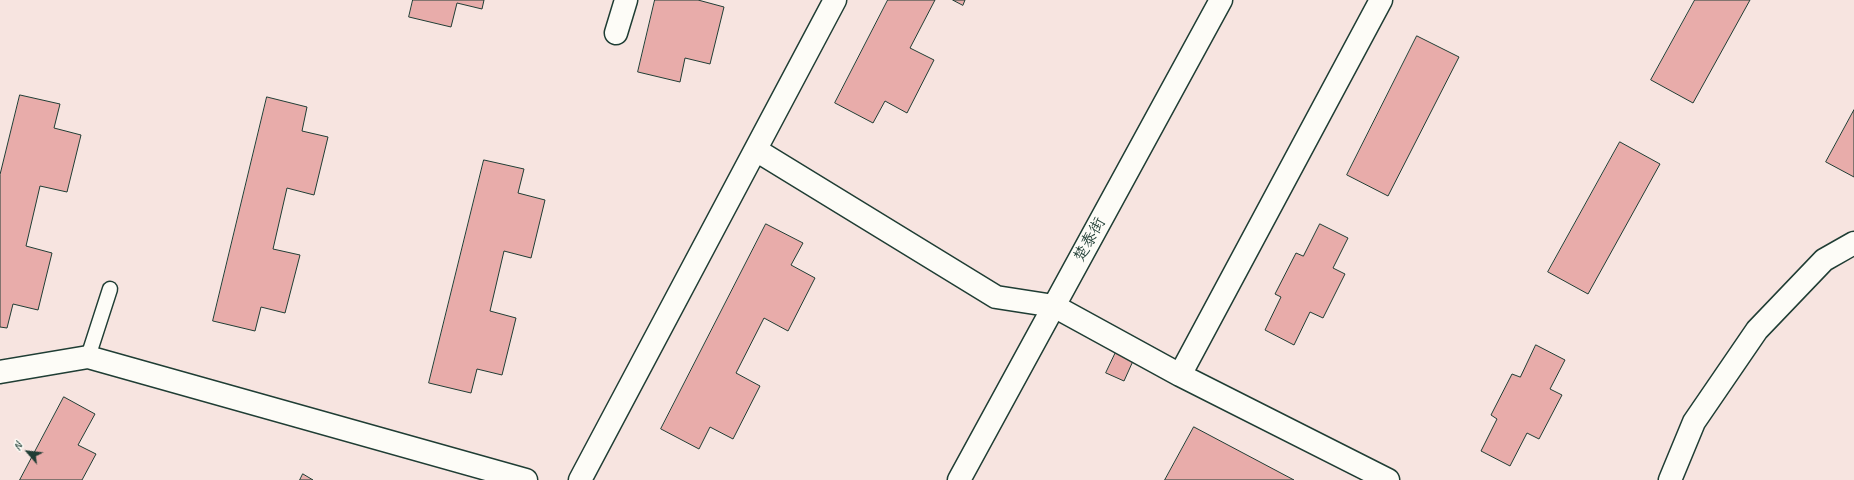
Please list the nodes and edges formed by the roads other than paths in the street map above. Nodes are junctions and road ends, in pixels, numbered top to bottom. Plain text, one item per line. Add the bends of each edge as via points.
1 (626, 0) edge
2 (835, 0) edge
3 (1221, 0) edge
4 (1381, 0) edge
5 (616, 33) dead end
6 (756, 150) junction
7 (1854, 243) edge
8 (110, 289) dead end
9 (1054, 306) junction
10 (88, 357) junction
11 (0, 372) edge
12 (1180, 375) junction
13 (503, 477) edge
14 (526, 480) edge
15 (580, 480) edge
16 (959, 480) edge
17 (1388, 480) edge
18 (1670, 480) edge

1 - 5 street
2 - 6 street
3 - 9 street, 楚泰街
4 - 12 street
6 - 9 street via 996,297
6 - 15 street
7 - 18 street via 1824,260 1757,330 1694,422
8 - 10 lane
9 - 12 street
9 - 16 street, 楚泰街
10 - 11 street
10 - 13 street
12 - 17 street
13 - 14 street

